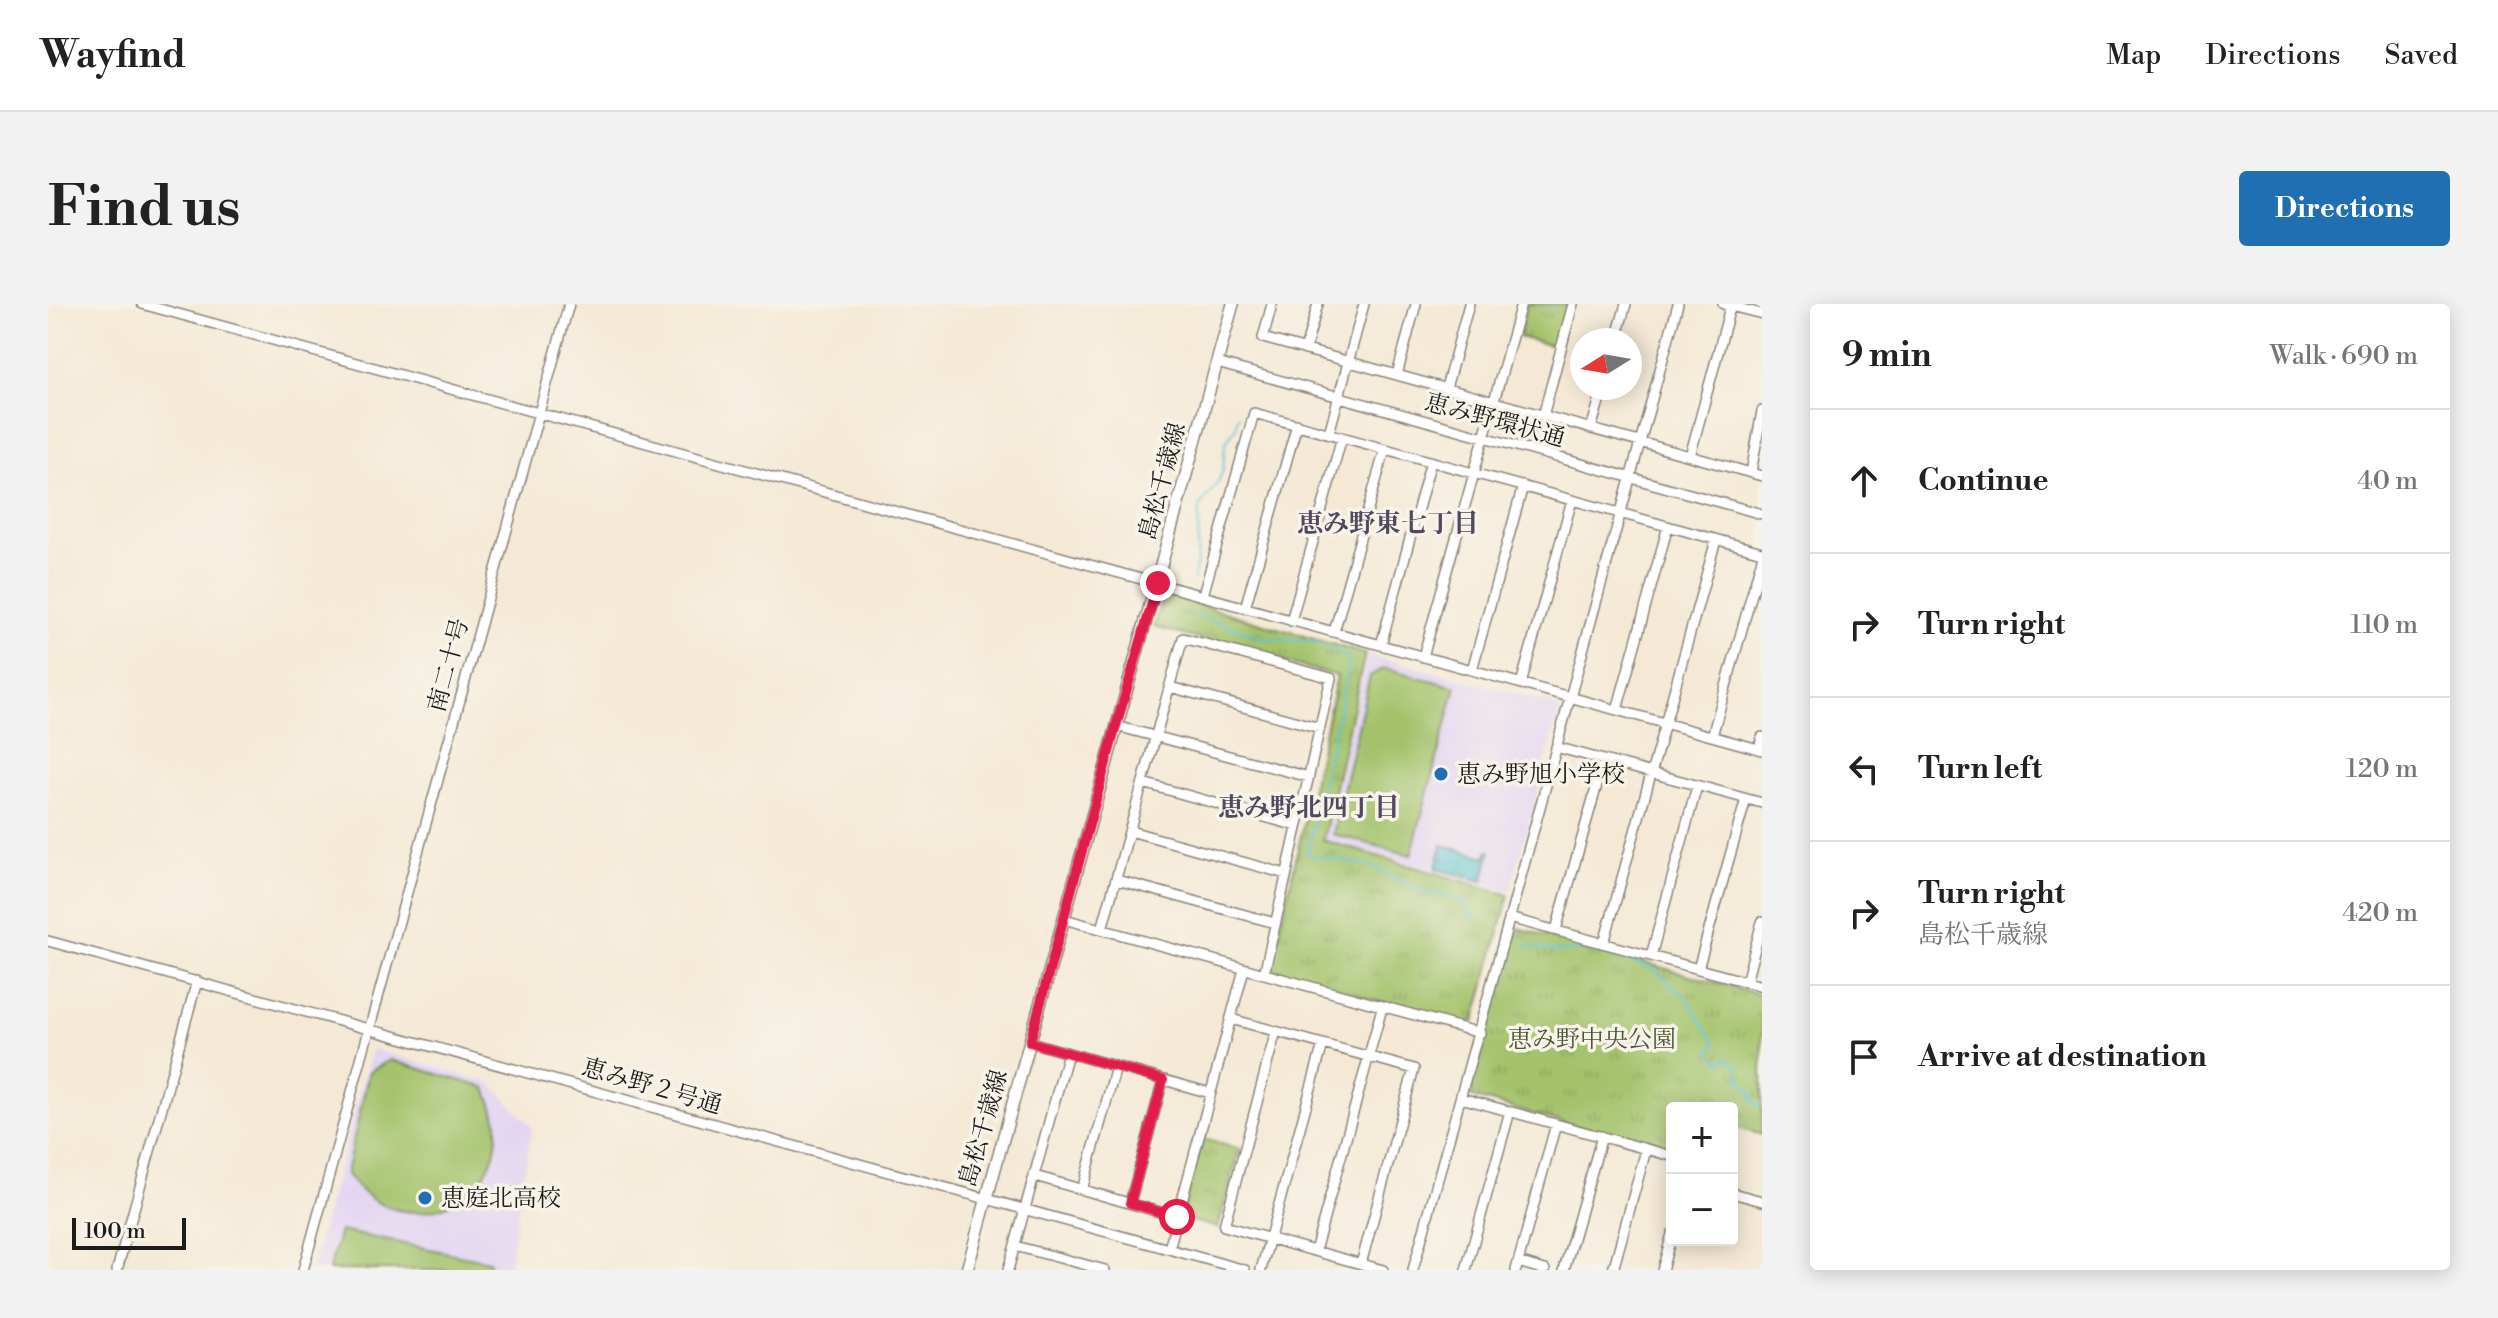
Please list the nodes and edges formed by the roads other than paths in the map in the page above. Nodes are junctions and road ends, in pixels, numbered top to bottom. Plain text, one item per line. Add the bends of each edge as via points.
1 (142, 304) edge
2 (569, 304) edge
3 (1233, 304) edge
4 (1272, 304) edge
5 (1318, 304) edge
6 (1364, 304) edge
7 (1416, 304) edge
8 (1469, 304) edge
9 (1521, 304) edge
10 (1573, 304) edge
11 (1626, 304) edge
12 (1678, 304) edge
13 (1728, 305) edge
14 (1762, 314) edge
15 (1619, 328) edge
16 (1305, 350) junction
17 (1348, 362) junction
18 (1217, 363) junction
19 (1397, 375) junction
20 (1446, 388) junction
21 (1338, 397) junction
22 (1599, 400) edge
23 (1494, 402) junction
24 (1762, 411) edge
25 (538, 414) junction
26 (1543, 416) junction
27 (1297, 424) junction
28 (1591, 429) junction
29 (1329, 433) junction
30 (1342, 437) junction
31 (1484, 438) junction
32 (1641, 443) junction
33 (1385, 449) junction
34 (1690, 456) junction
35 (1431, 461) junction
36 (1475, 473) junction
37 (1751, 473) junction
38 (1762, 476) edge
39 (1632, 478) junction
40 (1523, 486) junction
41 (1572, 500) junction
42 (1621, 514) junction
43 (1762, 514) edge
44 (1668, 526) junction
45 (1716, 540) junction
46 (1762, 555) edge
47 (1158, 583) junction
48 (1203, 595) junction
49 (1245, 608) junction
50 (1291, 621) junction
51 (1334, 632) junction
52 (1381, 645) junction
53 (1423, 657) junction
54 (1472, 670) junction
55 (1521, 684) junction
56 (1170, 687) junction
57 (1570, 697) junction
58 (1617, 710) junction
59 (1663, 724) junction
60 (1116, 726) junction
61 (1320, 728) junction
62 (1156, 735) junction
63 (1712, 736) junction
64 (1762, 737) edge
65 (1556, 747) junction
66 (1760, 750) edge
67 (1604, 760) junction
68 (1651, 773) junction
69 (1309, 777) junction
70 (1143, 783) junction
71 (1697, 786) junction
72 (1746, 799) junction
73 (1762, 803) edge
74 (1297, 826) junction
75 (1130, 831) junction
76 (1286, 874) junction
77 (1117, 880) junction
78 (1509, 918) junction
79 (1064, 919) junction
80 (1762, 922) edge
81 (1275, 923) junction
82 (1102, 929) junction
83 (1556, 930) junction
84 (48, 941) edge
85 (1604, 943) junction
86 (1651, 956) junction
87 (1244, 969) junction
88 (1698, 969) junction
89 (1264, 974) junction
90 (1746, 982) junction
91 (1762, 986) edge
92 (196, 987) junction
93 (1382, 1008) junction
94 (1231, 1019) junction
95 (1276, 1031) junction
96 (1480, 1033) junction
97 (366, 1038) junction
98 (1030, 1042) junction
99 (1323, 1044) junction
100 (1068, 1053) junction
101 (1368, 1056) junction
102 (1116, 1067) junction
103 (1163, 1080) junction
104 (1210, 1093) junction
105 (1461, 1098) junction
106 (1510, 1111) junction
107 (1556, 1124) junction
108 (1602, 1136) junction
109 (1646, 1150) junction
110 (1666, 1155) edge
111 (1035, 1176) junction
112 (1082, 1190) junction
113 (1738, 1195) edge
114 (986, 1200) junction
115 (1762, 1201) edge
116 (1130, 1203) junction
117 (1024, 1211) junction
118 (1177, 1217) junction
119 (1269, 1240) junction
120 (1015, 1246) junction
121 (1669, 1246) edge
122 (1169, 1249) junction
123 (1315, 1251) junction
124 (1202, 1258) junction
125 (1062, 1259) junction
126 (1361, 1264) junction
127 (1517, 1266) edge
128 (1232, 1268) edge
129 (117, 1270) edge
130 (303, 1270) edge
131 (967, 1270) edge
132 (1008, 1270) edge
133 (1059, 1270) edge
134 (1105, 1270) edge
135 (1199, 1270) edge
136 (1245, 1270) edge
137 (1261, 1270) edge
138 (1383, 1270) edge
139 (1413, 1270) edge
140 (1466, 1270) edge
141 (1545, 1270) edge
142 (1564, 1270) edge
143 (1613, 1270) edge
144 (1662, 1270) edge

1 - 25 street
2 - 25 street, 南二十号
3 - 18 main road, 島松千歳線
4 - 16 street via 1263,338
5 - 16 street
6 - 17 street
7 - 19 street
8 - 20 street
9 - 23 street
10 - 26 street
11 - 15 street
12 - 32 street
13 - 14 street
13 - 34 street
16 - 17 street
17 - 19 street
17 - 21 street
18 - 21 street, 恵み野環状通
18 - 47 main road, 島松千歳線
19 - 20 street
20 - 23 street
21 - 29 street
21 - 31 street, 恵み野環状通
22 - 28 street
23 - 26 street
23 - 31 street
24 - 37 street
25 - 47 street
25 - 97 street, 南二十号
26 - 28 street
27 - 29 street
27 - 48 street via 1254,413
27 - 49 street
28 - 32 street
29 - 30 street
30 - 33 street
30 - 50 street
31 - 36 street
31 - 39 street, 恵み野環状通
32 - 34 street
32 - 39 street
33 - 35 street
33 - 51 street
34 - 37 street
35 - 36 street
35 - 52 street
36 - 40 street
36 - 53 street
37 - 38 street
39 - 42 street
39 - 43 street, 恵み野環状通
40 - 41 street
40 - 54 street
41 - 42 street
41 - 55 street
42 - 44 street
42 - 57 street
44 - 45 street
44 - 58 street
45 - 46 street
45 - 59 street
46 - 63 street
47 - 48 street
47 - 60 main road, 島松千歳線
48 - 49 street
49 - 50 street
50 - 51 street
51 - 52 street
52 - 53 street
53 - 54 street
54 - 55 street
55 - 57 street
56 - 61 street
56 - 61 street via 1183,638 1331,678
56 - 62 street
57 - 58 street
57 - 65 street
58 - 59 street
59 - 63 street
59 - 68 street
60 - 62 street
60 - 79 main road, 島松千歳線
61 - 69 street
62 - 69 street
62 - 70 street
63 - 66 street
64 - 66 street
65 - 67 street
65 - 78 street
67 - 68 street
67 - 83 street
68 - 71 street
68 - 85 street
69 - 74 street
70 - 74 street
70 - 75 street
71 - 72 street
71 - 86 street
72 - 73 street
72 - 88 street
74 - 76 street
75 - 76 street
75 - 77 street
76 - 81 street
77 - 81 street
77 - 82 street
78 - 83 street
78 - 96 street
79 - 82 street
79 - 98 main road, 島松千歳線
80 - 90 street
81 - 89 street
82 - 87 street
83 - 85 street
84 - 92 street, 恵み野２号通
85 - 86 street
86 - 88 street
87 - 89 street
87 - 94 street
88 - 90 street
89 - 93 street
90 - 91 street
92 - 97 street, 恵み野２号通
92 - 129 street
93 - 96 street
93 - 101 street
94 - 95 street
94 - 104 street
95 - 99 street
95 - 119 street via 1224,1226
96 - 105 street
97 - 114 street, 恵み野２号通
97 - 130 street, 南二十号
98 - 100 street
98 - 114 main road, 島松千歳線
99 - 101 street
99 - 119 street
100 - 102 street
100 - 111 street
101 - 123 street
101 - 126 street via 1414,1069
102 - 103 street
102 - 112 street
103 - 104 street
103 - 116 street
104 - 118 street
105 - 106 street
105 - 139 street
106 - 107 street
106 - 140 street
107 - 108 street
107 - 127 street
108 - 109 street
108 - 142 street
109 - 110 street
109 - 143 street
111 - 112 street
111 - 117 street
112 - 116 street
113 - 115 street
114 - 117 street, 恵み野２号通
114 - 131 main road, 島松千歳線
116 - 118 street
117 - 120 street
117 - 122 street, 恵み野２号通
118 - 122 street
119 - 123 street
119 - 137 street
120 - 125 street
120 - 132 street
121 - 144 street
122 - 124 street, 恵み野２号通
123 - 126 street
124 - 128 street, 恵み野２号通
124 - 135 street
125 - 133 street
125 - 134 street
126 - 138 street
127 - 141 street
128 - 136 street, 恵み野２号通

